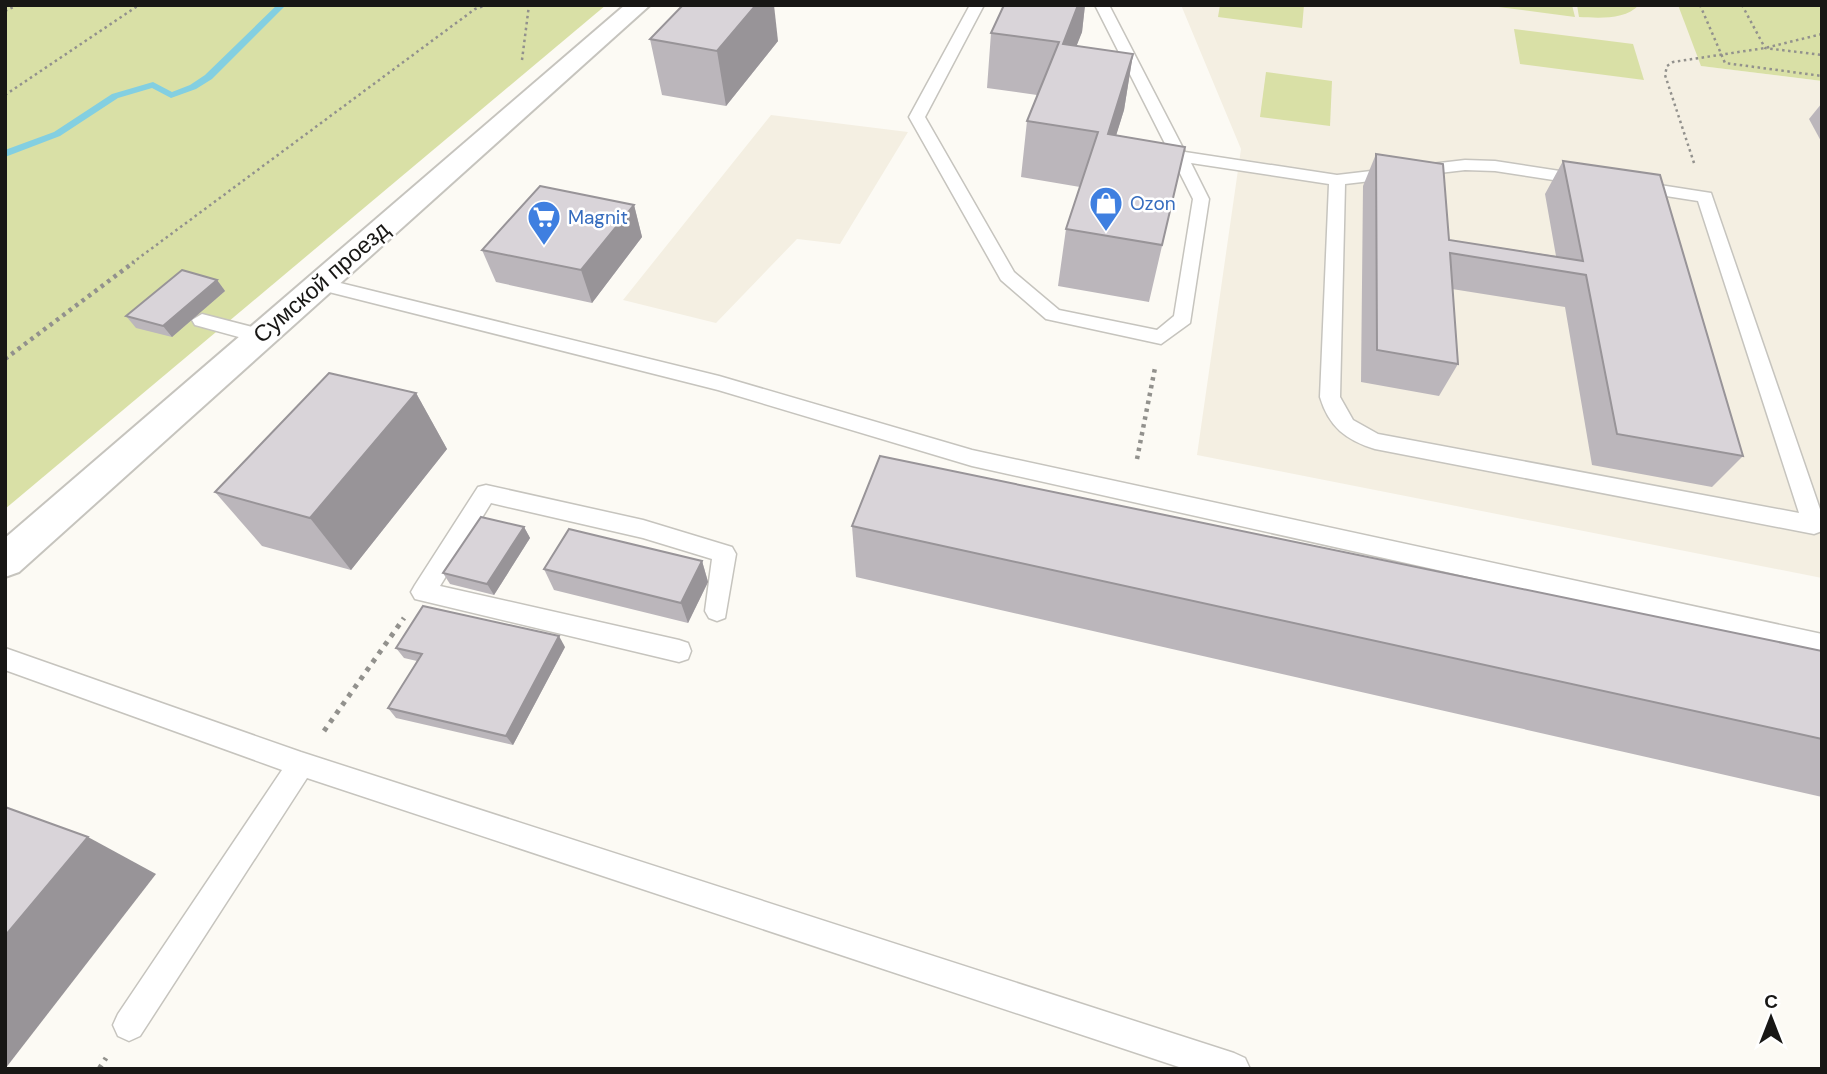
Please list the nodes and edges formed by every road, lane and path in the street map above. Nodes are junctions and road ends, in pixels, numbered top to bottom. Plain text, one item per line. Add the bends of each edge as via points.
1 (18, 5) edge
2 (139, 5) edge
3 (487, 5) edge
4 (529, 5) edge
5 (639, 5) edge
6 (977, 5) edge
7 (1102, 5) edge
8 (1700, 5) edge
9 (1742, 5) edge
10 (5, 11) edge
11 (1822, 34) edge
12 (1765, 48) junction
13 (1721, 54) junction
14 (1822, 55) edge
15 (522, 68) dead end
16 (1822, 76) edge
17 (5, 95) edge
18 (1180, 156) junction
19 (1337, 180) junction
20 (1705, 197) junction
21 (320, 284) junction
22 (202, 320) dead end
23 (261, 336) junction
24 (1161, 337) junction
25 (5, 359) edge
26 (1130, 493) junction
27 (5, 561) edge
28 (422, 592) junction
29 (717, 611) dead end
30 (1822, 645) edge
31 (679, 651) dead end
32 (5, 659) edge
33 (301, 764) junction
34 (128, 1025) dead end
35 (1234, 1069) edge

1 - 10 path
2 - 17 path
3 - 25 path via 340,106
4 - 15 path
5 - 21 street, Сумской проезд
6 - 24 lane via 917,117 1007,276 1053,315
7 - 18 lane
8 - 13 path
9 - 12 path
11 - 12 path
12 - 13 path
12 - 14 path
13 - 16 path via 1725,63
13 - 20 path via 1673,62 1664,70
18 - 19 lane
18 - 24 lane via 1201,198 1183,319
19 - 20 lane via 1439,167 1495,166
19 - 20 lane via 1330,397 1335,417 1349,430 1375,441 1814,525
21 - 23 street, Сумской проезд
21 - 26 lane via 719,383 972,458
22 - 23 lane
23 - 27 street, Сумской проезд
24 - 26 path
26 - 30 lane
28 - 29 lane via 486,493 643,529 724,554
28 - 31 lane
28 - 33 path
32 - 33 lane
33 - 34 lane
33 - 35 lane

